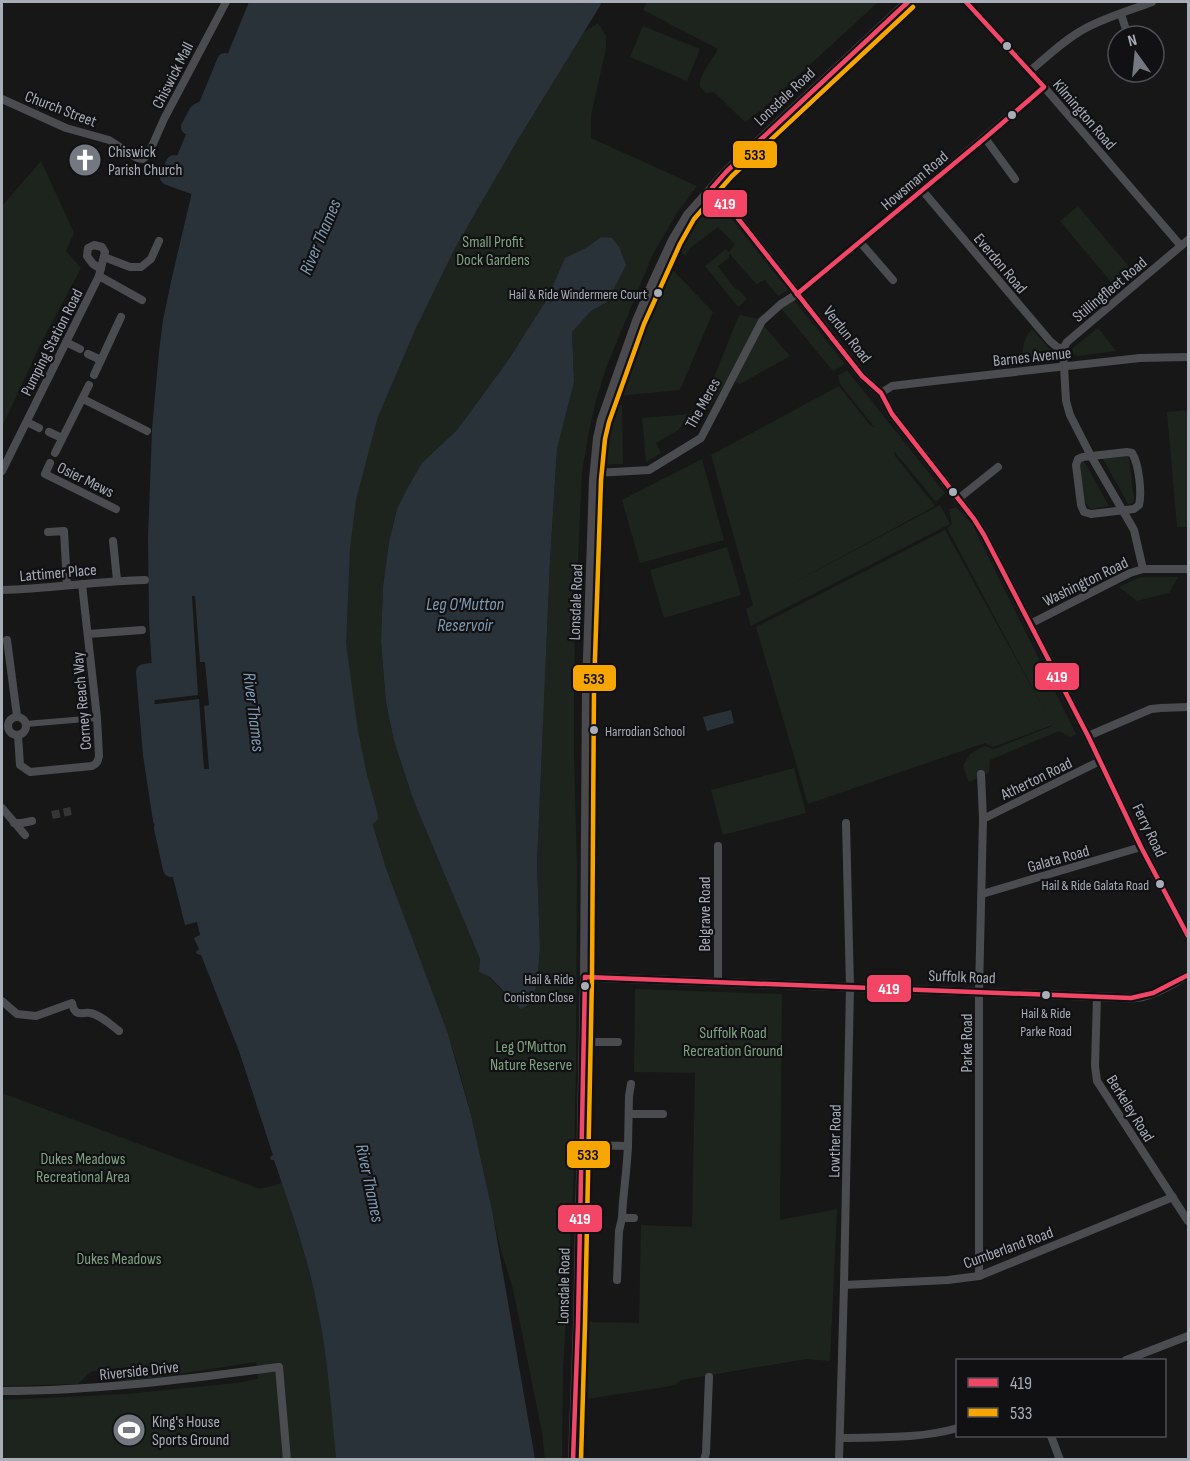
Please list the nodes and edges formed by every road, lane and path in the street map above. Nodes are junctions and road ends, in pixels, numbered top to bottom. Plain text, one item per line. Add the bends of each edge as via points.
1 (226, 2) edge
2 (908, 2) edge
3 (966, 2) edge
4 (1152, 2) edge
5 (1120, 14) junction
6 (1124, 24) edge
7 (1030, 71) junction
8 (1044, 87) junction
9 (2, 99) edge
10 (985, 138) junction
11 (143, 159) joint
12 (1016, 179) dead end
13 (712, 188) junction
14 (922, 190) junction
15 (1188, 240) edge
16 (159, 241) dead end
17 (860, 242) junction
18 (1180, 246) junction
19 (104, 256) junction
20 (100, 273) junction
21 (893, 280) dead end
22 (797, 294) junction
23 (142, 300) dead end
24 (121, 317) dead end
25 (66, 342) junction
26 (1063, 348) junction
27 (80, 349) dead end
28 (88, 354) dead end
29 (1188, 357) edge
30 (101, 360) junction
31 (1064, 366) junction
32 (94, 375) dead end
33 (89, 385) dead end
34 (881, 393) junction
35 (83, 399) junction
36 (27, 422) junction
37 (39, 428) dead end
38 (49, 432) dead end
39 (147, 432) dead end
40 (62, 438) junction
41 (55, 453) dead end
42 (1091, 456) junction
43 (50, 463) dead end
44 (998, 467) dead end
45 (2, 471) edge
46 (595, 473) junction
47 (958, 499) junction
48 (116, 509) dead end
49 (1123, 510) junction
50 (48, 532) dead end
51 (113, 541) dead end
52 (1143, 569) junction
53 (1188, 569) edge
54 (117, 580) junction
55 (145, 580) dead end
56 (82, 584) junction
57 (68, 585) junction
58 (2, 590) edge
59 (1030, 624) junction
60 (142, 630) dead end
61 (88, 634) junction
62 (7, 640) dead end
63 (1188, 707) edge
64 (17, 716) junction
65 (97, 718) junction
66 (26, 724) junction
67 (5, 727) edge
68 (18, 735) junction
69 (1088, 736) junction
70 (1101, 761) junction
71 (981, 774) dead end
72 (2, 808) edge
73 (982, 819) junction
74 (32, 821) dead end
75 (14, 823) junction
76 (846, 823) dead end
77 (25, 835) dead end
78 (718, 846) dead end
79 (1142, 847) junction
80 (982, 894) junction
81 (1188, 936) edge
82 (1188, 975) edge
83 (585, 977) junction
84 (718, 982) junction
85 (850, 987) junction
86 (979, 992) junction
87 (1097, 996) junction
88 (2, 1001) edge
89 (119, 1031) dead end
90 (584, 1042) junction
91 (618, 1042) dead end
92 (631, 1084) dead end
93 (629, 1114) junction
94 (663, 1114) dead end
95 (582, 1145) junction
96 (628, 1146) junction
97 (1173, 1197) junction
98 (622, 1218) junction
99 (634, 1218) dead end
100 (1188, 1221) edge
101 (979, 1276) junction
102 (617, 1280) dead end
103 (844, 1285) junction
104 (1188, 1336) edge
105 (1129, 1359) edge
106 (709, 1377) dead end
107 (2, 1391) edge
108 (956, 1428) edge
109 (1051, 1437) edge
110 (840, 1438) junction
111 (287, 1460) edge
112 (573, 1460) edge
113 (704, 1460) edge
114 (839, 1460) edge
115 (1060, 1460) edge

1 - 11 street, Chiswick Mall
2 - 13 main road, Lonsdale Road
3 - 7 street, Kilmington Road
4 - 5 street
5 - 6 street
5 - 7 street via 1080,32
7 - 8 street, Kilmington Road
8 - 10 street, Howsman Road
8 - 18 street, Kilmington Road
9 - 11 street, Church Street via 66,128 109,140
10 - 12 street
10 - 14 street, Howsman Road
13 - 22 street, Verdun Road
13 - 46 main road, Lonsdale Road via 673,240 637,321 602,420
14 - 17 street, Howsman Road
14 - 26 street, Everdon Road via 1050,341
15 - 18 street, Stillingfleet Road
16 - 19 street via 151,259 141,267 130,267
17 - 21 street
17 - 22 street, Howsman Road
18 - 26 street, Stillingfleet Road
19 - 20 street, Pumping Station Road
19 - 20 street via 102,247 88,248 87,256
20 - 23 street
20 - 25 street, Pumping Station Road
22 - 34 street, Verdun Road via 862,376
22 - 46 street, The Meres via 762,321 701,438 649,470
24 - 30 street
25 - 27 street
25 - 36 street, Pumping Station Road
26 - 31 street
28 - 30 street
29 - 31 street, Barnes Avenue
30 - 32 street
31 - 34 street, Barnes Avenue via 897,385
31 - 42 street via 1068,408
33 - 35 street
34 - 47 street, Verdun Road via 892,414
35 - 39 street
35 - 40 street
36 - 37 street
36 - 45 street, Pumping Station Road
38 - 40 street
40 - 41 street
42 - 49 street
42 - 49 street via 1078,459 1076,465 1084,512
42 - 49 street via 1127,452 1136,459 1141,498 1134,509
43 - 48 street, Osier Mews via 45,474
44 - 47 street
46 - 83 main road, Lonsdale Road via 587,688
47 - 59 street, Verdun Road via 984,535
49 - 52 street via 1134,530
50 - 57 street via 64,531
51 - 54 street, Lattimer Place
52 - 53 street, Washington Road
52 - 59 street, Washington Road
54 - 55 street, Lattimer Place
54 - 56 street, Lattimer Place
56 - 57 street, Lattimer Place
56 - 61 street, Corney Reach Way
57 - 58 street, Lattimer Place
59 - 69 street, Verdun Road
60 - 61 street, Corney Reach Way
61 - 65 street, Corney Reach Way
62 - 64 street
63 - 69 street via 1151,710
64 - 66 street
64 - 67 street
65 - 66 street
65 - 68 street, Corney Reach Way via 99,761 92,766 30,772 20,765
66 - 68 street
67 - 68 street
69 - 70 street, Ferry Road
70 - 73 street, Atherton Road
70 - 79 street, Ferry Road
71 - 73 street, Parke Road
72 - 75 street
73 - 80 street, Parke Road
74 - 75 street
75 - 77 street
76 - 85 street, Lowther Road
78 - 84 street, Belgrave Road
79 - 80 street, Galata Road
79 - 81 street, Ferry Road
80 - 86 street, Parke Road
82 - 87 street, Suffolk Road via 1143,997
83 - 84 street, Suffolk Road
83 - 90 main road, Lonsdale Road
84 - 85 street, Suffolk Road
85 - 86 street, Suffolk Road
85 - 103 street, Lowther Road
86 - 87 street, Suffolk Road
86 - 101 street, Parke Road
87 - 97 street, Berkeley Road via 1097,1081
88 - 89 street via 17,1014 36,1016 72,1003 77,1012 104,1019
90 - 91 street
90 - 95 main road, Lonsdale Road
92 - 93 street
93 - 94 street
93 - 96 street
95 - 96 street
95 - 112 main road, Lonsdale Road
96 - 98 street
97 - 100 street, Berkeley Road
97 - 101 street, Cumberland Road
98 - 99 street
98 - 102 street
101 - 103 street, Cumberland Road
103 - 110 street, Lowther Road
104 - 105 street
106 - 113 street
107 - 111 street, Riverside Drive via 124,1386 279,1366
108 - 110 street via 912,1436
109 - 115 street
110 - 114 street, Lowther Road

